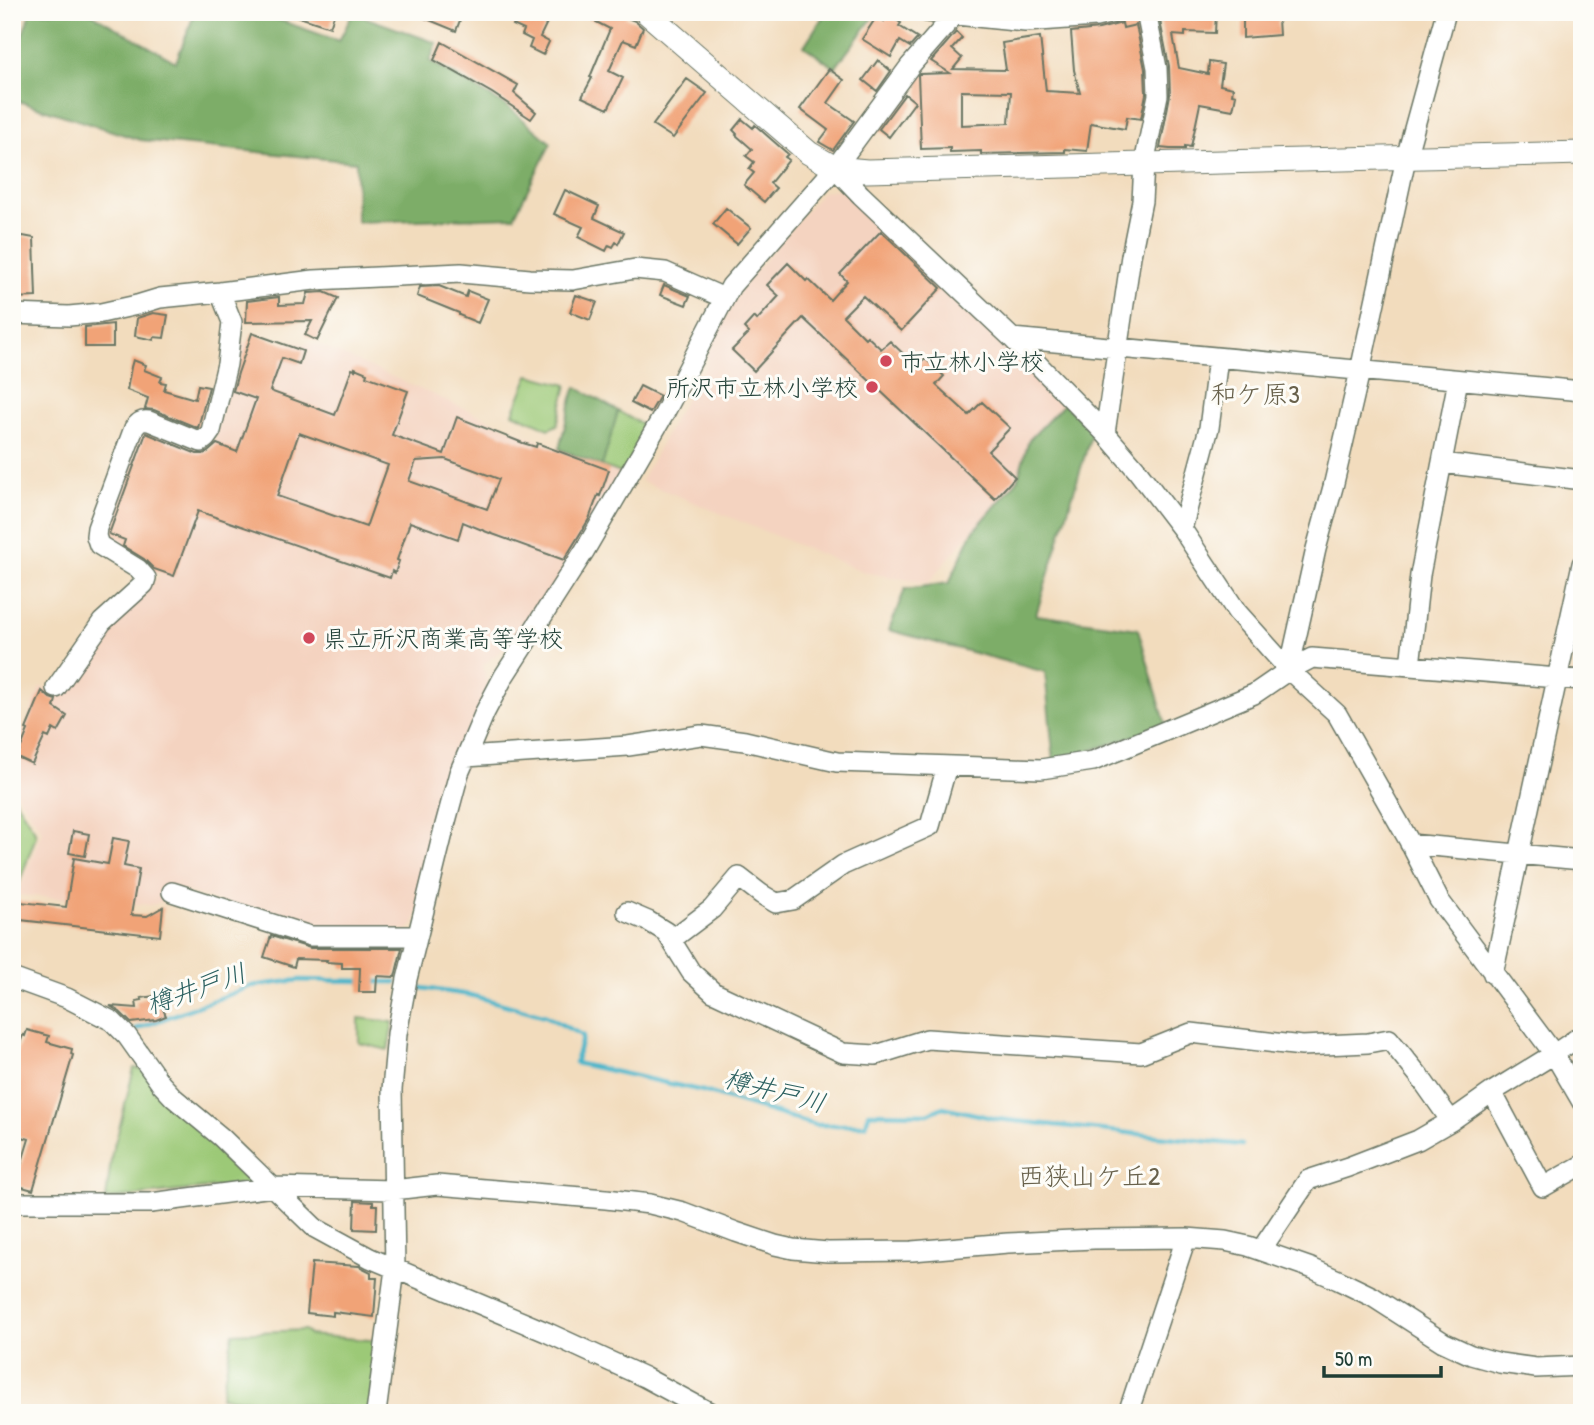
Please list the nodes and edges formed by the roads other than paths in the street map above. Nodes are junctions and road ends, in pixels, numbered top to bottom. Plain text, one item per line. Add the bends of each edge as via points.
1 (646, 12) edge
2 (927, 12) edge
3 (1114, 12) edge
4 (1146, 12) edge
5 (1446, 12) edge
6 (956, 14) edge
7 (1582, 153) edge
8 (1406, 158) junction
9 (1144, 164) junction
10 (835, 169) junction
11 (220, 292) junction
12 (724, 298) junction
13 (12, 314) edge
14 (1012, 338) junction
15 (1117, 348) junction
16 (1218, 358) junction
17 (1360, 371) junction
18 (1458, 380) junction
19 (1582, 391) edge
20 (1105, 433) junction
21 (1442, 463) junction
22 (1582, 480) edge
23 (1182, 529) junction
24 (1582, 564) edge
25 (1410, 666) junction
26 (1289, 670) junction
27 (1557, 678) junction
28 (1582, 680) edge
29 (56, 688) dead end
30 (466, 757) junction
31 (947, 766) junction
32 (1410, 844) junction
33 (1518, 854) junction
34 (1582, 860) edge
35 (172, 892) dead end
36 (627, 912) dead end
37 (417, 936) junction
38 (671, 940) junction
39 (1493, 974) junction
40 (12, 978) edge
41 (1582, 1035) edge
42 (1554, 1054) junction
43 (1492, 1092) junction
44 (1582, 1102) edge
45 (1451, 1121) junction
46 (1582, 1165) edge
47 (273, 1187) junction
48 (393, 1190) junction
49 (12, 1203) edge
50 (1186, 1238) junction
51 (1261, 1250) junction
52 (395, 1269) junction
53 (1582, 1366) edge
54 (376, 1413) edge
55 (711, 1413) edge
56 (1128, 1413) edge

1 - 10 street via 810,153
2 - 6 street
3 - 6 street via 1025,22
4 - 9 street via 1158,95
5 - 8 street
6 - 10 street via 910,66
7 - 8 street
8 - 9 street
8 - 17 street
9 - 10 street
9 - 15 street
10 - 12 street
10 - 14 street
11 - 12 street via 314,280 461,274 573,280 635,269 665,272
11 - 13 street via 160,298 101,313
11 - 29 street via 232,322 228,364 211,431 201,442 143,420 134,428 96,536 99,545 146,578 102,621
12 - 30 street via 663,416 504,676
14 - 15 street
14 - 20 street
15 - 16 street
15 - 20 street
16 - 17 street
16 - 23 street via 1209,428
17 - 18 street
17 - 26 street
18 - 19 street
18 - 21 street
20 - 23 street
21 - 22 street
21 - 25 street via 1420,575
23 - 26 street via 1237,612
24 - 27 street
25 - 26 street via 1312,658
25 - 27 street
26 - 31 street via 1254,694 1093,761 1041,769
26 - 32 street via 1337,713
27 - 28 street
27 - 33 street
30 - 31 street via 628,746 701,735 837,762
30 - 37 street
31 - 38 street via 930,826 843,865 793,900 776,903 739,877 712,909
32 - 33 street
32 - 39 street via 1439,900
33 - 34 street
33 - 39 street
35 - 37 street via 310,936
36 - 38 street via 666,932
37 - 48 street via 392,1090
38 - 45 street via 691,972 713,992 843,1054 876,1055 927,1039 1141,1053 1191,1033 1302,1046 1389,1039
39 - 42 street
40 - 47 street via 112,1021 167,1091
41 - 42 street
42 - 43 street
42 - 44 street
43 - 45 street
43 - 46 street via 1543,1187
45 - 51 street via 1418,1140 1308,1180
47 - 48 street
47 - 49 street via 151,1203
47 - 52 street via 315,1228
48 - 50 street via 437,1185 626,1200 683,1212 775,1245 828,1252
48 - 52 street
50 - 51 street
50 - 56 street
51 - 53 street via 1373,1297 1471,1355 1536,1368
52 - 54 street
52 - 55 street via 609,1360

